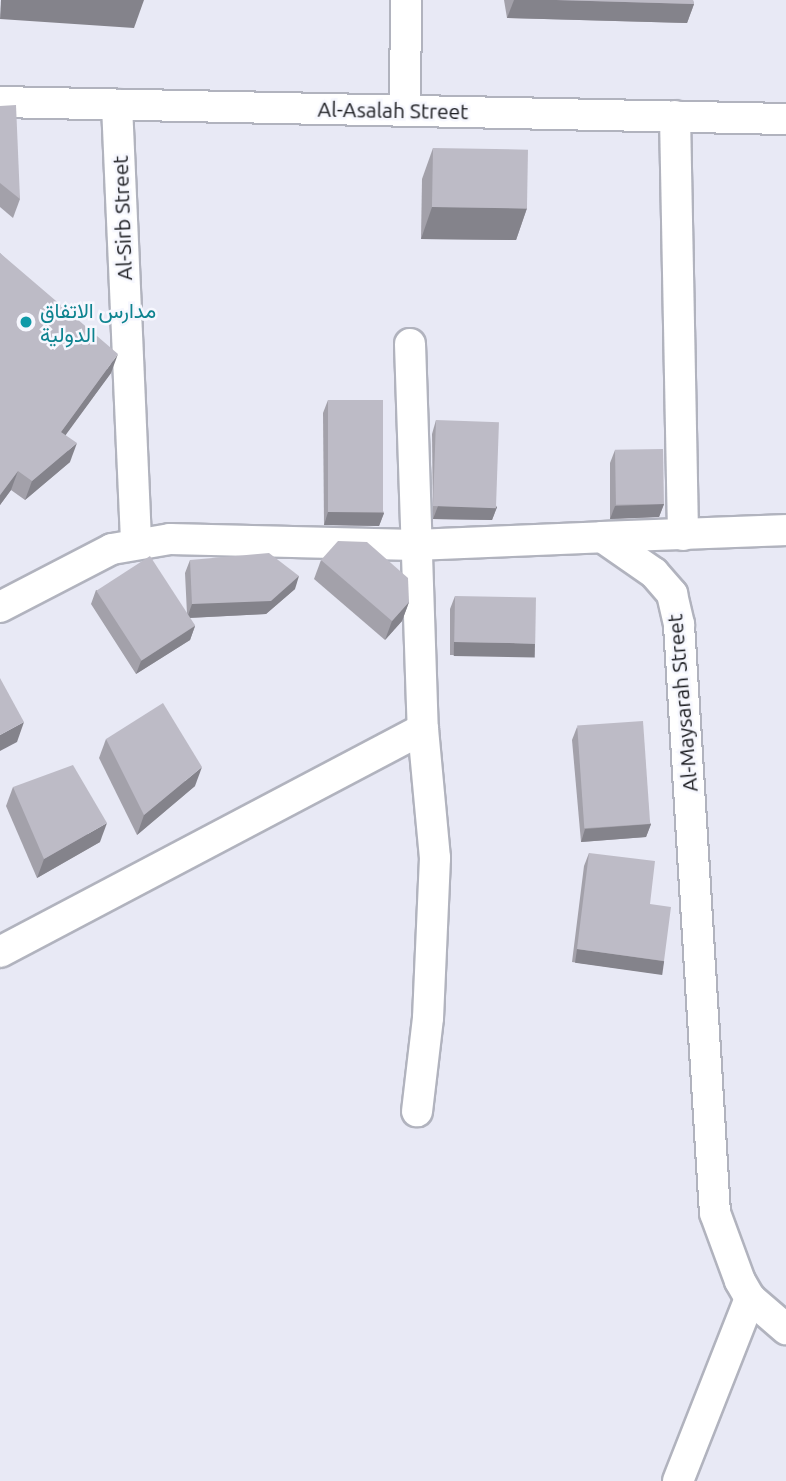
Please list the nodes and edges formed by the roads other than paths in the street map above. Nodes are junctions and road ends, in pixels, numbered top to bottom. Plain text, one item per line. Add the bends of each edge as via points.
1 (405, 0) edge
2 (0, 102) edge
3 (117, 105) junction
4 (405, 110) junction
5 (675, 116) junction
6 (786, 119) edge
7 (410, 344) dead end
8 (786, 530) edge
9 (682, 536) junction
10 (602, 537) junction
11 (136, 542) junction
12 (415, 545) junction
13 (0, 607) edge
14 (423, 729) junction
15 (0, 952) edge
16 (417, 1111) dead end
17 (750, 1298) junction
18 (786, 1329) edge
19 (678, 1481) edge

1 - 4 street
2 - 3 street, Al-Asalah Street
3 - 4 street, Al-Asalah Street
3 - 11 street, Al-Sirb Street
4 - 5 street, Al-Asalah Street
5 - 6 street, Al-Asalah Street
5 - 9 street
7 - 12 street
8 - 9 street
9 - 10 street
10 - 12 street
10 - 17 street, Al-Maysarah Street via 654,573 672,594 679,625 715,1213
11 - 12 street
11 - 13 street via 74,565
12 - 14 street
14 - 15 street
14 - 16 street via 435,858 428,1018
17 - 18 street, Al-Maysarah Street
17 - 19 street

